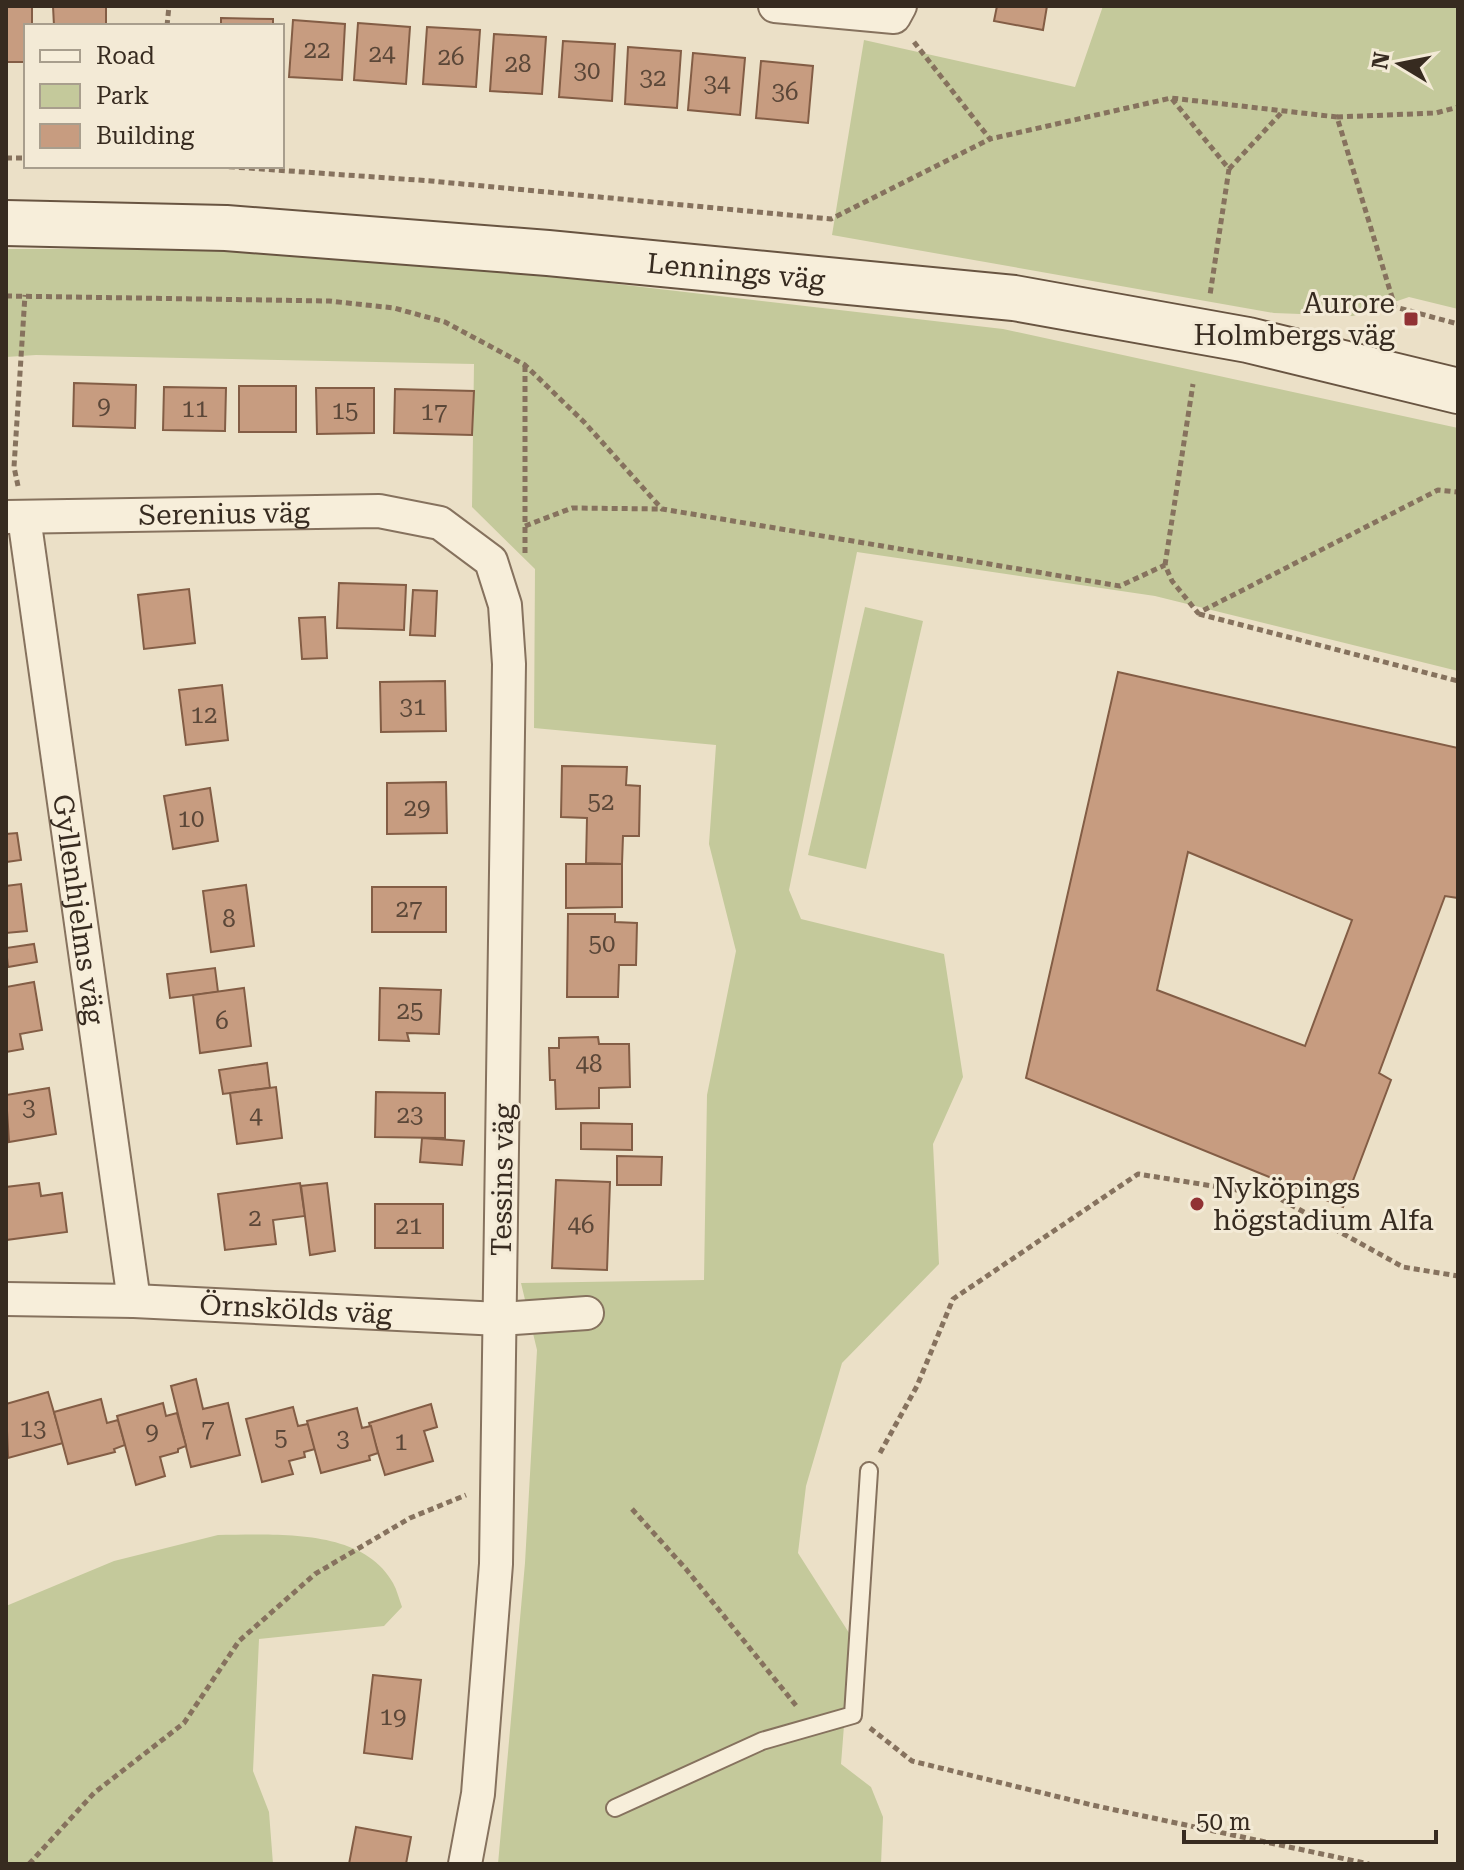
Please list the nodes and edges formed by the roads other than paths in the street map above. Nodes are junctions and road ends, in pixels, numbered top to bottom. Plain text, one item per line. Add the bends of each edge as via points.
1 (775, 6) edge
2 (897, 11) edge
3 (6, 223) edge
4 (1458, 391) edge
5 (15, 517) edge
6 (440, 523) joint
7 (6, 1299) edge
8 (134, 1301) junction
9 (587, 1313) dead end
10 (500, 1319) junction
11 (869, 1471) road end
12 (615, 1808) dead end
13 (465, 1864) edge

1 - 2 street
3 - 4 main road, Lennings väg via 226,228 1014,298 1248,340
5 - 6 street, Serenius väg via 379,511
5 - 8 street, Gyllenhjelms väg
6 - 10 street, Tessins väg via 491,561 505,605 509,664
7 - 8 street, Örnskölds väg
8 - 10 street, Örnskölds väg
9 - 10 street, Örnskölds väg
10 - 13 street, Tessins väg via 496,1564 478,1794
11 - 12 lane via 853,1715 762,1741

